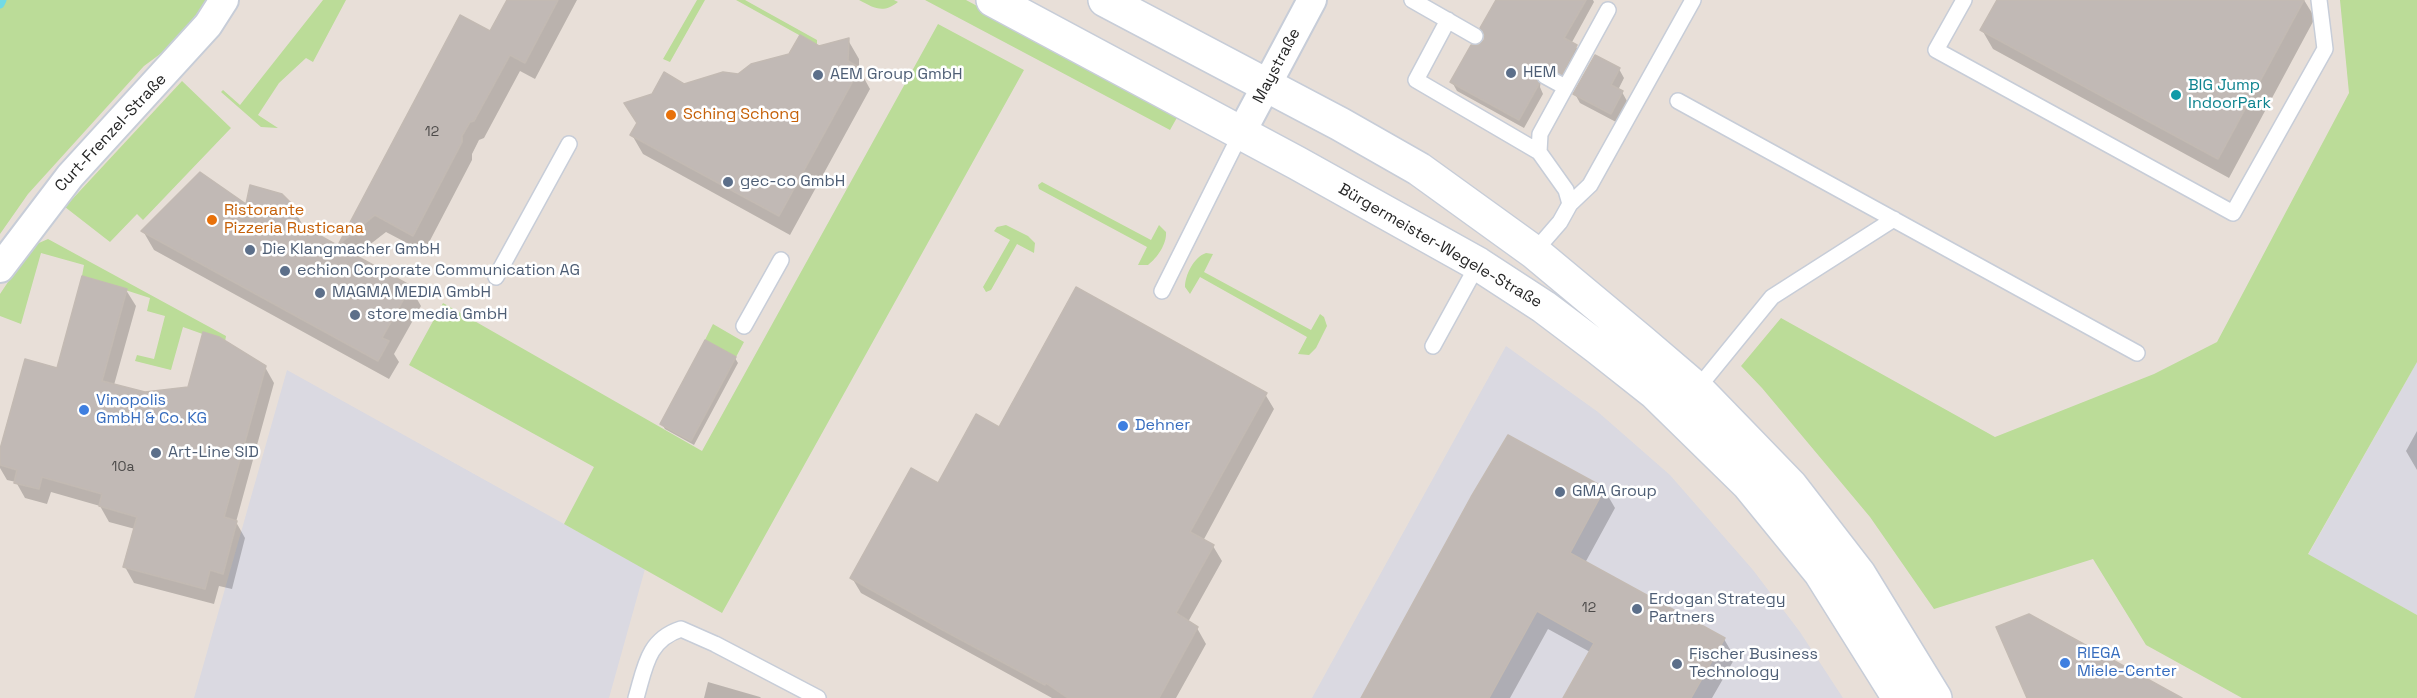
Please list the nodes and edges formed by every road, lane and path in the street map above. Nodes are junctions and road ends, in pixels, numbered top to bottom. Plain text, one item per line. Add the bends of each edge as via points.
1 (224, 0) edge
2 (993, 0) edge
3 (1105, 0) edge
4 (1312, 0) edge
5 (1412, 0) edge
6 (1693, 0) edge
7 (1964, 0) edge
8 (2319, 0) edge
9 (1608, 10) dead end
10 (1448, 20) junction
11 (1475, 36) dead end
12 (1545, 76) dead end
13 (1267, 87) junction
14 (1565, 87) junction
15 (1678, 101) dead end
16 (1241, 133) junction
17 (569, 144) dead end
18 (1539, 152) junction
19 (1570, 204) junction
20 (1894, 219) junction
21 (1534, 252) junction
22 (781, 260) dead end
23 (1478, 264) junction
24 (0, 268) edge
25 (496, 277) dead end
26 (1162, 291) dead end
27 (744, 326) dead end
28 (1433, 346) dead end
29 (2137, 353) dead end
30 (1697, 389) junction
31 (636, 698) edge
32 (818, 698) edge
33 (1899, 698) edge
34 (1935, 698) edge

1 - 24 street, Curt-Frenzel-Straße via 208,26 70,176
2 - 16 main road, Bürgermeister-Wegele-Straße
3 - 13 main road
4 - 13 street, Maystraße
5 - 10 lane
6 - 19 lane via 1590,185
7 - 8 lane via 1936,50 2233,213 2325,50
9 - 14 lane
10 - 11 lane
10 - 18 lane via 1416,80
12 - 14 lane
13 - 16 street, Maystraße
13 - 21 main road via 1419,169
14 - 18 lane via 1540,134
15 - 20 lane
16 - 23 main road, Bürgermeister-Wegele-Straße
16 - 26 lane
17 - 25 lane
18 - 19 lane via 1566,190
19 - 21 lane
20 - 29 lane
20 - 30 lane via 1772,297
21 - 30 main road
22 - 27 lane
23 - 28 lane
23 - 33 main road, Bürgermeister-Wegele-Straße via 1545,307 1654,392 1749,485 1820,573
30 - 34 main road via 1791,486 1839,548
31 - 32 lane via 648,657 665,634 681,629

